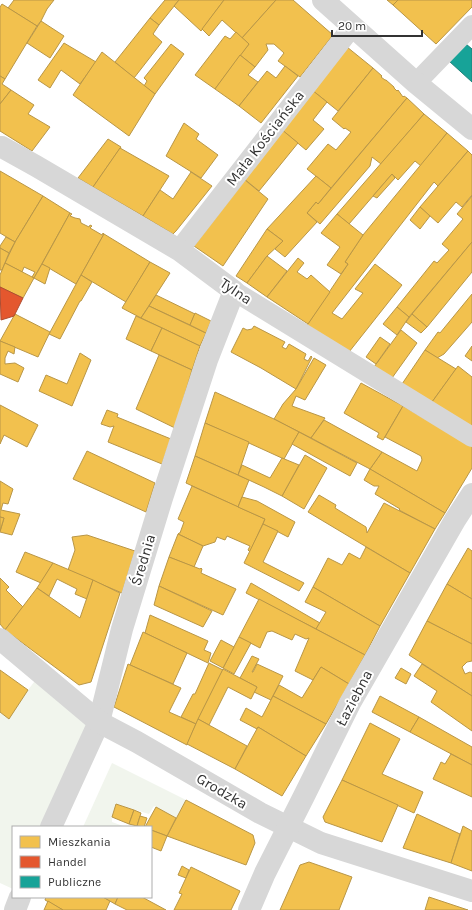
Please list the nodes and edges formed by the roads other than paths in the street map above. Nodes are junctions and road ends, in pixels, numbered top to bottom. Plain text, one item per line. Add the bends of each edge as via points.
1 (323, 0) edge
2 (472, 25) edge
3 (352, 27) junction
4 (416, 83) junction
5 (472, 129) edge
6 (0, 147) edge
7 (179, 250) junction
8 (234, 291) junction
9 (472, 437) edge
10 (472, 494) edge
11 (0, 639) edge
12 (99, 722) junction
13 (51, 826) edge
14 (289, 827) junction
15 (472, 891) edge
16 (20, 898) edge
17 (15, 910) edge
18 (249, 910) edge

1 - 3 street
2 - 4 street
3 - 4 street
3 - 7 street, Mała Kościańska
4 - 5 street
6 - 7 street, Tylna
7 - 8 street, Tylna
8 - 9 street, Tylna
8 - 12 street, Średnia via 207,360 162,498 122,630
10 - 14 street, Łaziebna via 350,703
11 - 12 street, Grodzka
12 - 13 street, Średnia
12 - 14 street, Grodzka
14 - 15 street, Grodzka via 321,843
14 - 18 street, Łaziebna
16 - 17 street

